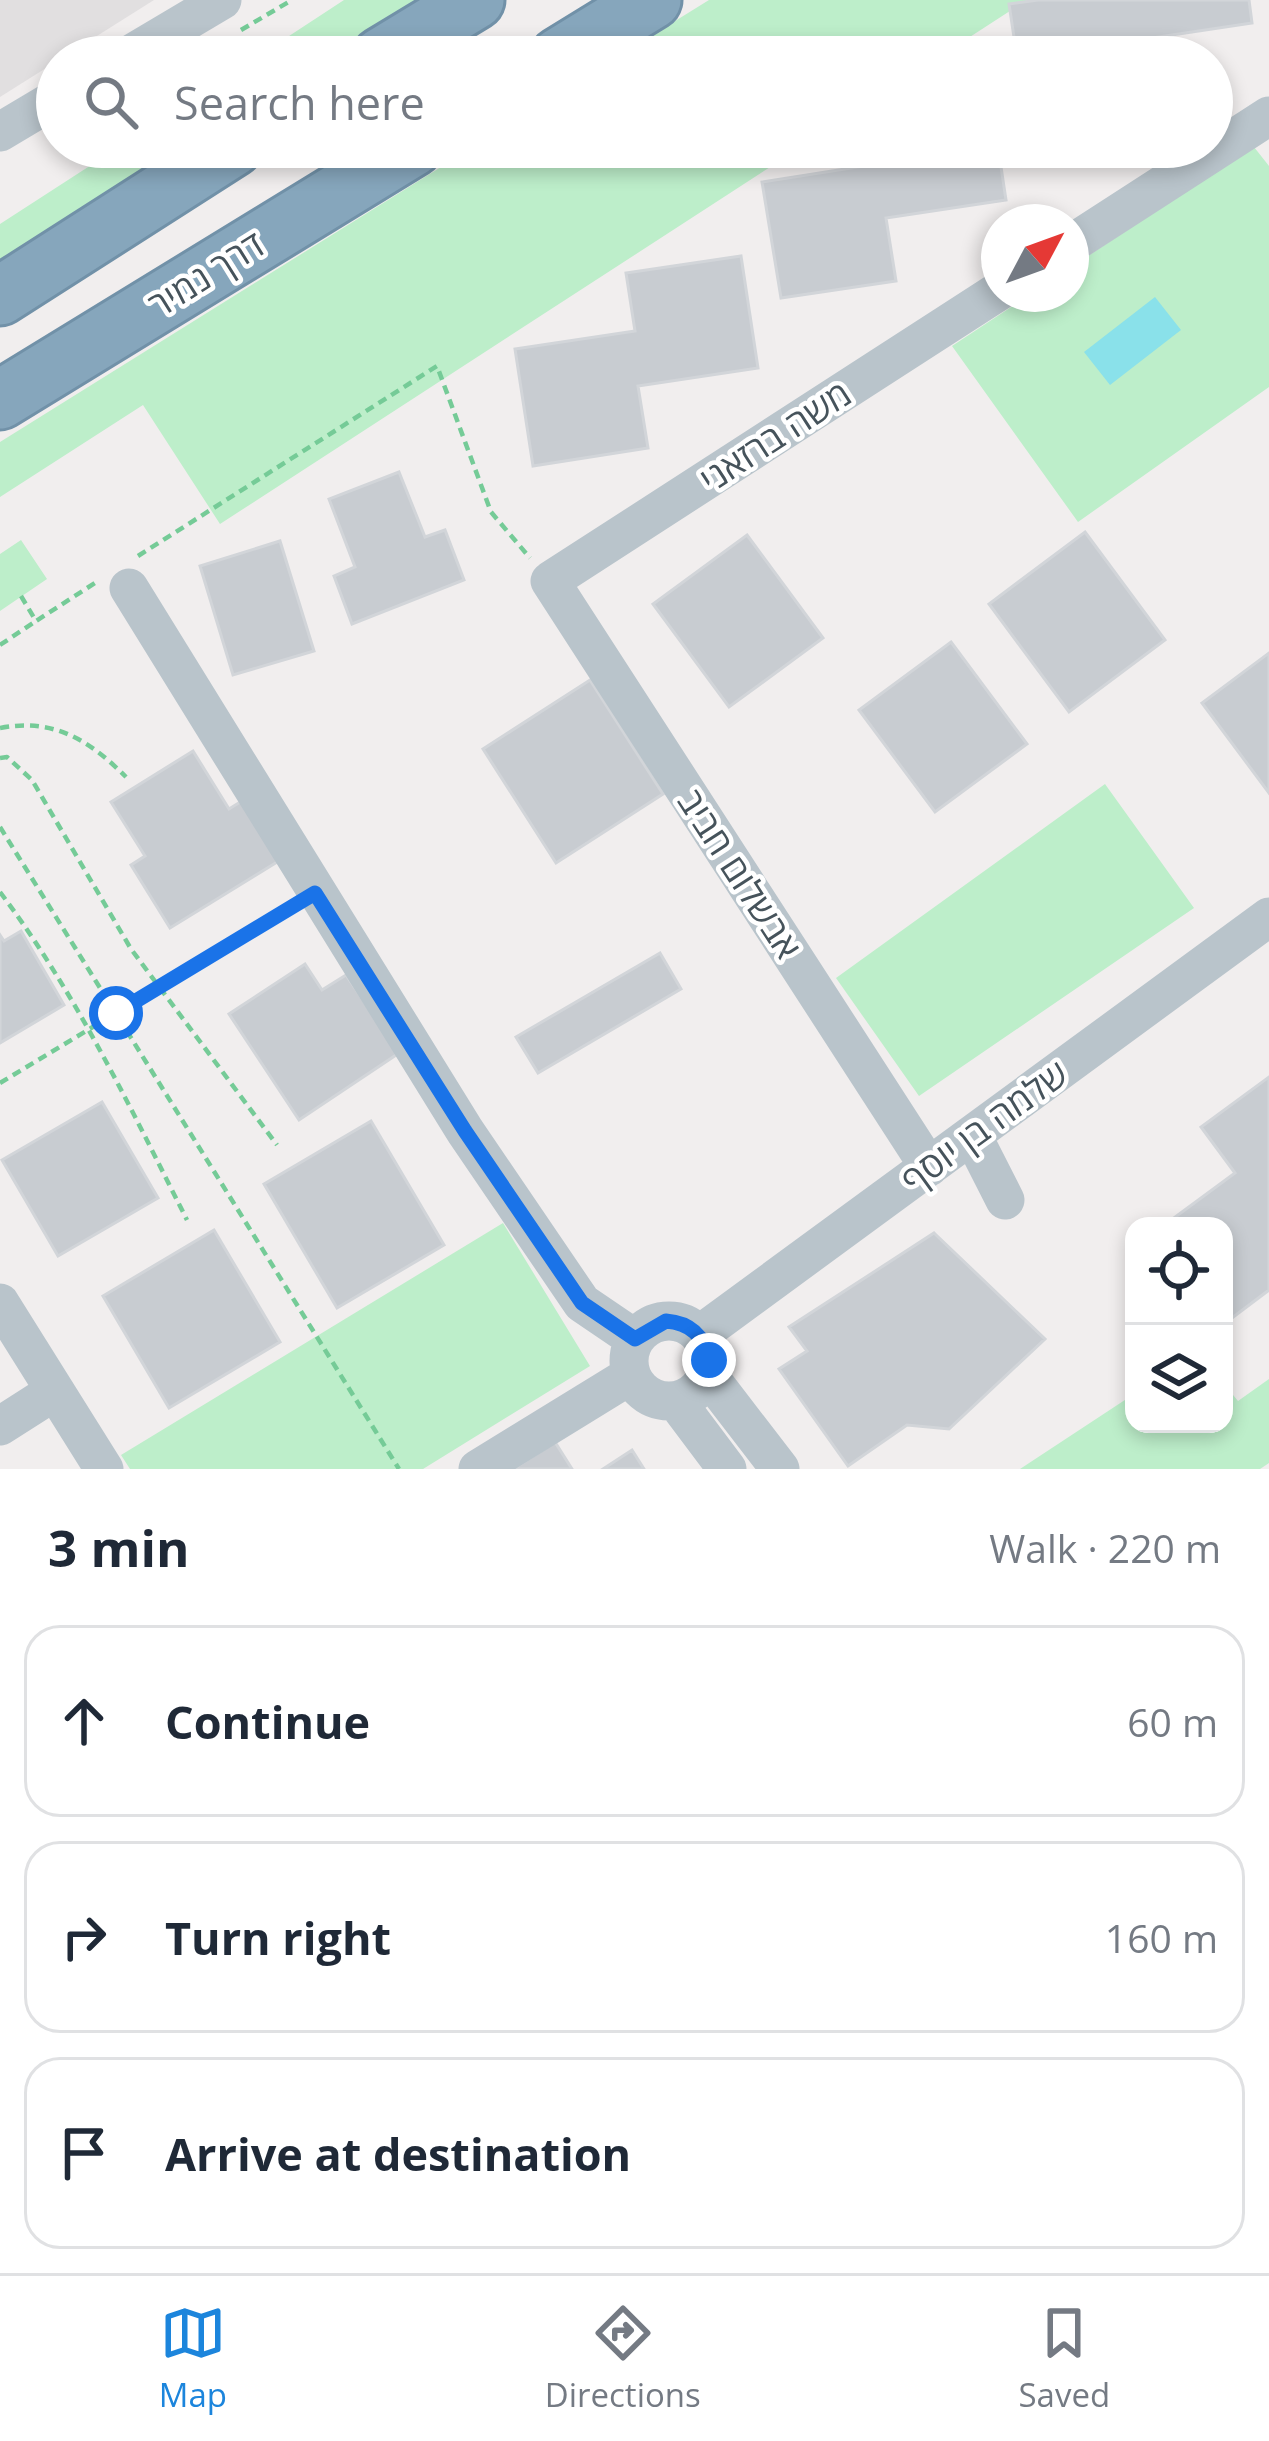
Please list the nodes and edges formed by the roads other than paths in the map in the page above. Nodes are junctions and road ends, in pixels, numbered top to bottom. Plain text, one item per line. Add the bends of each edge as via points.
1 (475, 0) edge
2 (652, 0) edge
3 (228, 17) edge
4 (180, 36) edge
5 (415, 36) edge
6 (593, 36) edge
7 (36, 111) edge
8 (1269, 116) edge
9 (0, 132) edge
10 (1233, 139) edge
11 (200, 168) edge
12 (378, 168) edge
13 (1189, 168) edge
14 (1089, 232) edge
15 (0, 296) edge
16 (981, 303) edge
17 (0, 400) edge
18 (127, 572) road end
19 (550, 581) joint
20 (1269, 917) edge
21 (972, 1135) junction
22 (929, 1167) junction
23 (1005, 1200) dead end
24 (0, 1303) edge
25 (699, 1335) junction
26 (633, 1357) junction
27 (706, 1374) junction
28 (55, 1391) junction
29 (676, 1401) junction
30 (0, 1426) edge
31 (104, 1469) edge
32 (478, 1469) edge
33 (727, 1469) edge
34 (780, 1469) edge

1 - 5 highway
2 - 6 highway
3 - 4 street
7 - 9 street
8 - 10 street
11 - 15 highway
12 - 17 highway, דרך נמיר
13 - 14 street
16 - 19 street, משה ברזאני
18 - 26 street via 465,1131 582,1303
19 - 22 street, אבשלום חביב
20 - 21 street, שלמה בן יוסף
21 - 22 street, שלמה בן יוסף
21 - 23 street
22 - 25 street, שלמה בן יוסף
24 - 28 street
25 - 26 street via 666,1321
25 - 27 street
26 - 29 street via 649,1396
26 - 32 street
27 - 29 street via 695,1392
27 - 34 street
28 - 30 street
28 - 31 street
29 - 33 street

